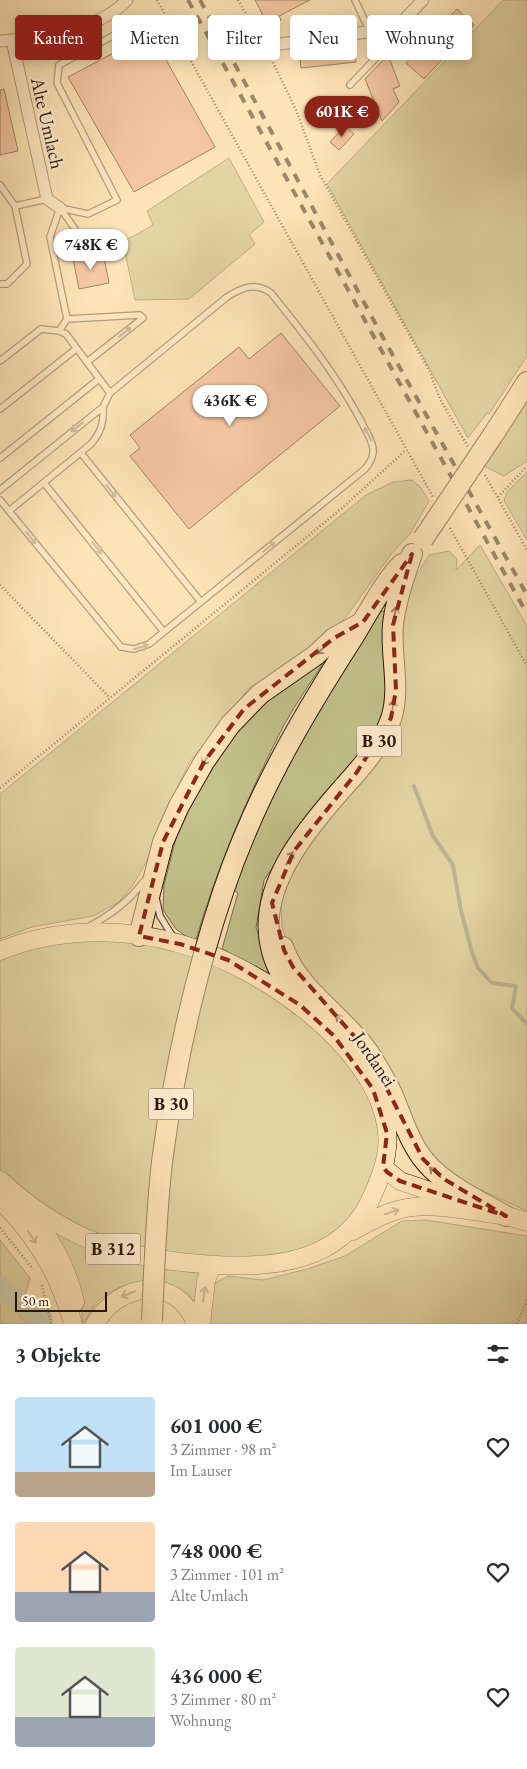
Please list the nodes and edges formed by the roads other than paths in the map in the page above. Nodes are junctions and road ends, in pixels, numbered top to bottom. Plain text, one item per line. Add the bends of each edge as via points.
1 (127, 0) edge
2 (355, 0) edge
3 (423, 0) edge
4 (409, 15) edge
5 (102, 17) edge
6 (367, 26) edge
7 (367, 32) edge
8 (112, 36) edge
9 (6, 40) edge
10 (280, 44) edge
11 (374, 60) edge
12 (66, 61) joint
13 (350, 85) dead end
14 (0, 185) edge
15 (47, 199) junction
16 (15, 206) junction
17 (60, 208) junction
18 (83, 250) dead end
19 (0, 284) edge
20 (67, 319) junction
21 (59, 331) junction
22 (76, 349) junction
23 (0, 361) edge
24 (87, 362) junction
25 (99, 379) junction
26 (527, 382) edge
27 (110, 393) junction
28 (103, 407) junction
29 (0, 409) edge
30 (80, 453) junction
31 (0, 458) edge
32 (44, 483) junction
33 (0, 490) edge
34 (0, 500) edge
35 (9, 511) junction
36 (417, 547) junction
37 (202, 602) junction
38 (363, 622) junction
39 (164, 632) junction
40 (157, 861) junction
41 (272, 903) junction
42 (76, 933) junction
43 (139, 936) junction
44 (180, 944) junction
45 (0, 951) edge
46 (300, 1005) junction
47 (383, 1167) junction
48 (0, 1180) edge
49 (0, 1200) edge
50 (25, 1203) junction
51 (506, 1216) junction
52 (527, 1222) edge
53 (348, 1233) junction
54 (212, 1265) junction
55 (152, 1322) edge
56 (73, 1324) edge
57 (78, 1324) edge
58 (95, 1324) edge
59 (196, 1324) edge
60 (200, 1324) edge

1 - 5 street
2 - 6 lane
3 - 4 street
7 - 10 street
8 - 12 lane
9 - 15 street, Alte Umlach
11 - 13 lane
12 - 17 lane via 59,65 57,83 116,200 88,214
14 - 16 lane
15 - 16 lane
15 - 17 street, Alte Umlach
16 - 19 lane via 27,264 6,284
17 - 18 lane via 75,229
17 - 20 lane via 50,237
20 - 21 lane
24 -> 20 lane via 143,318 140,315
21 - 22 lane via 66,334
21 - 23 lane via 41,329
22 - 24 lane
22 - 29 lane
24 - 25 lane
25 - 27 lane
25 - 31 lane
26 - 36 highway, B 30, bridge
27 - 28 lane
37 -> 27 lane via 365,469 374,451 372,442 327,364 271,293 261,286 246,286 227,297
28 - 30 lane via 100,433
28 -> 33 lane
30 - 32 lane
30 -> 37 lane
32 - 35 lane
32 -> 39 lane
34 - 35 lane
35 -> 39 lane via 121,647 141,648
36 - 38 highway, B 30 via 399,566
41 -> 36 highway, B 30 via 277,884 294,851 357,772 391,718 396,690 393,625 398,596
37 - 39 lane
38 -> 40 highway, B 30 via 334,638 260,694 230,726 204,762 179,806
38 - 55 highway, B 30, bridge via 289,741 254,812 223,892 193,996 171,1107 156,1230
40 - 42 lane via 128,901 112,914
40 - 43 highway, B 30
40 - 44 lane via 156,895 160,916 167,932
41 - 46 highway, B 30 via 269,921 271,949
51 -> 41 highway, B 30 via 444,1179 423,1159 368,1052 293,967 276,926
42 - 43 main road, Jordanei / B 312
42 - 45 main road, Jordanei / B 312 via 33,940
43 - 44 main road, Jordanei / B 312
44 - 46 main road, Jordanei / B 312 via 228,960
46 - 47 main road, Jordanei / B 312 via 340,1043 373,1089 387,1133
47 - 51 main road, B 312 via 400,1181
47 - 53 main road, Jordanei / B 312 via 360,1219
48 - 50 main road, Jordanei / B 312
49 -> 56 main road via 42,1251 57,1278
50 - 54 main road, Jordanei / B 312 via 75,1233 108,1248 138,1256
50 - 57 main road via 55,1248 70,1278
51 - 52 main road, B 312
53 -> 51 main road, B 312 via 400,1209 456,1209
53 - 54 main road, Jordanei / B 312 via 302,1258 249,1267
60 -> 54 main road via 206,1281
59 -> 58 main road via 187,1308 176,1298 146,1289 116,1298

